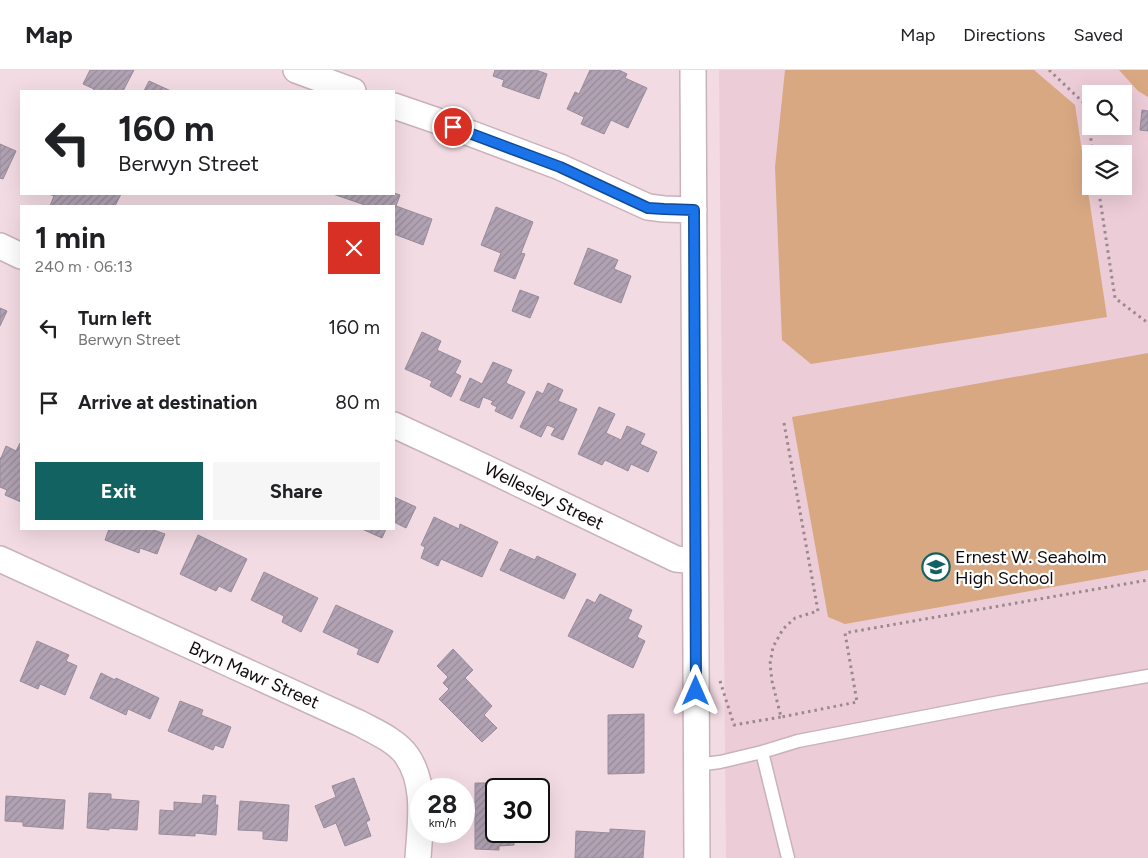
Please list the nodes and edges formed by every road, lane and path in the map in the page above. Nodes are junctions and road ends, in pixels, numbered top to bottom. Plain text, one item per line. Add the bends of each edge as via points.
1 (296, 70) edge
2 (694, 70) edge
3 (1049, 70) edge
4 (349, 90) edge
5 (395, 106) edge
6 (1092, 145) edge
7 (1099, 195) edge
8 (694, 210) junction
9 (0, 246) edge
10 (20, 256) edge
11 (1148, 323) edge
12 (784, 423) dead end
13 (395, 425) edge
14 (0, 558) edge
15 (695, 561) junction
16 (1148, 580) edge
17 (1148, 676) edge
18 (719, 679) dead end
19 (781, 717) junction
20 (762, 752) junction
21 (696, 766) junction
22 (418, 858) edge
23 (697, 858) edge
24 (788, 858) edge

1 - 4 street
2 - 8 street
3 - 6 path via 1086,105
5 - 8 street via 560,167 648,208
7 - 11 path via 1115,298
8 - 15 street
9 - 10 street
12 - 19 path via 818,611 795,618 783,629 773,647 770,664
13 - 15 street, Wellesley Street via 676,559
14 - 22 street, Bryn Mawr Street via 385,736 406,754 416,772 420,816
15 - 21 street
16 - 19 path via 845,633 857,702
17 - 20 lane via 1000,702
18 - 19 path via 734,725
20 - 21 lane
20 - 24 lane
21 - 23 street

